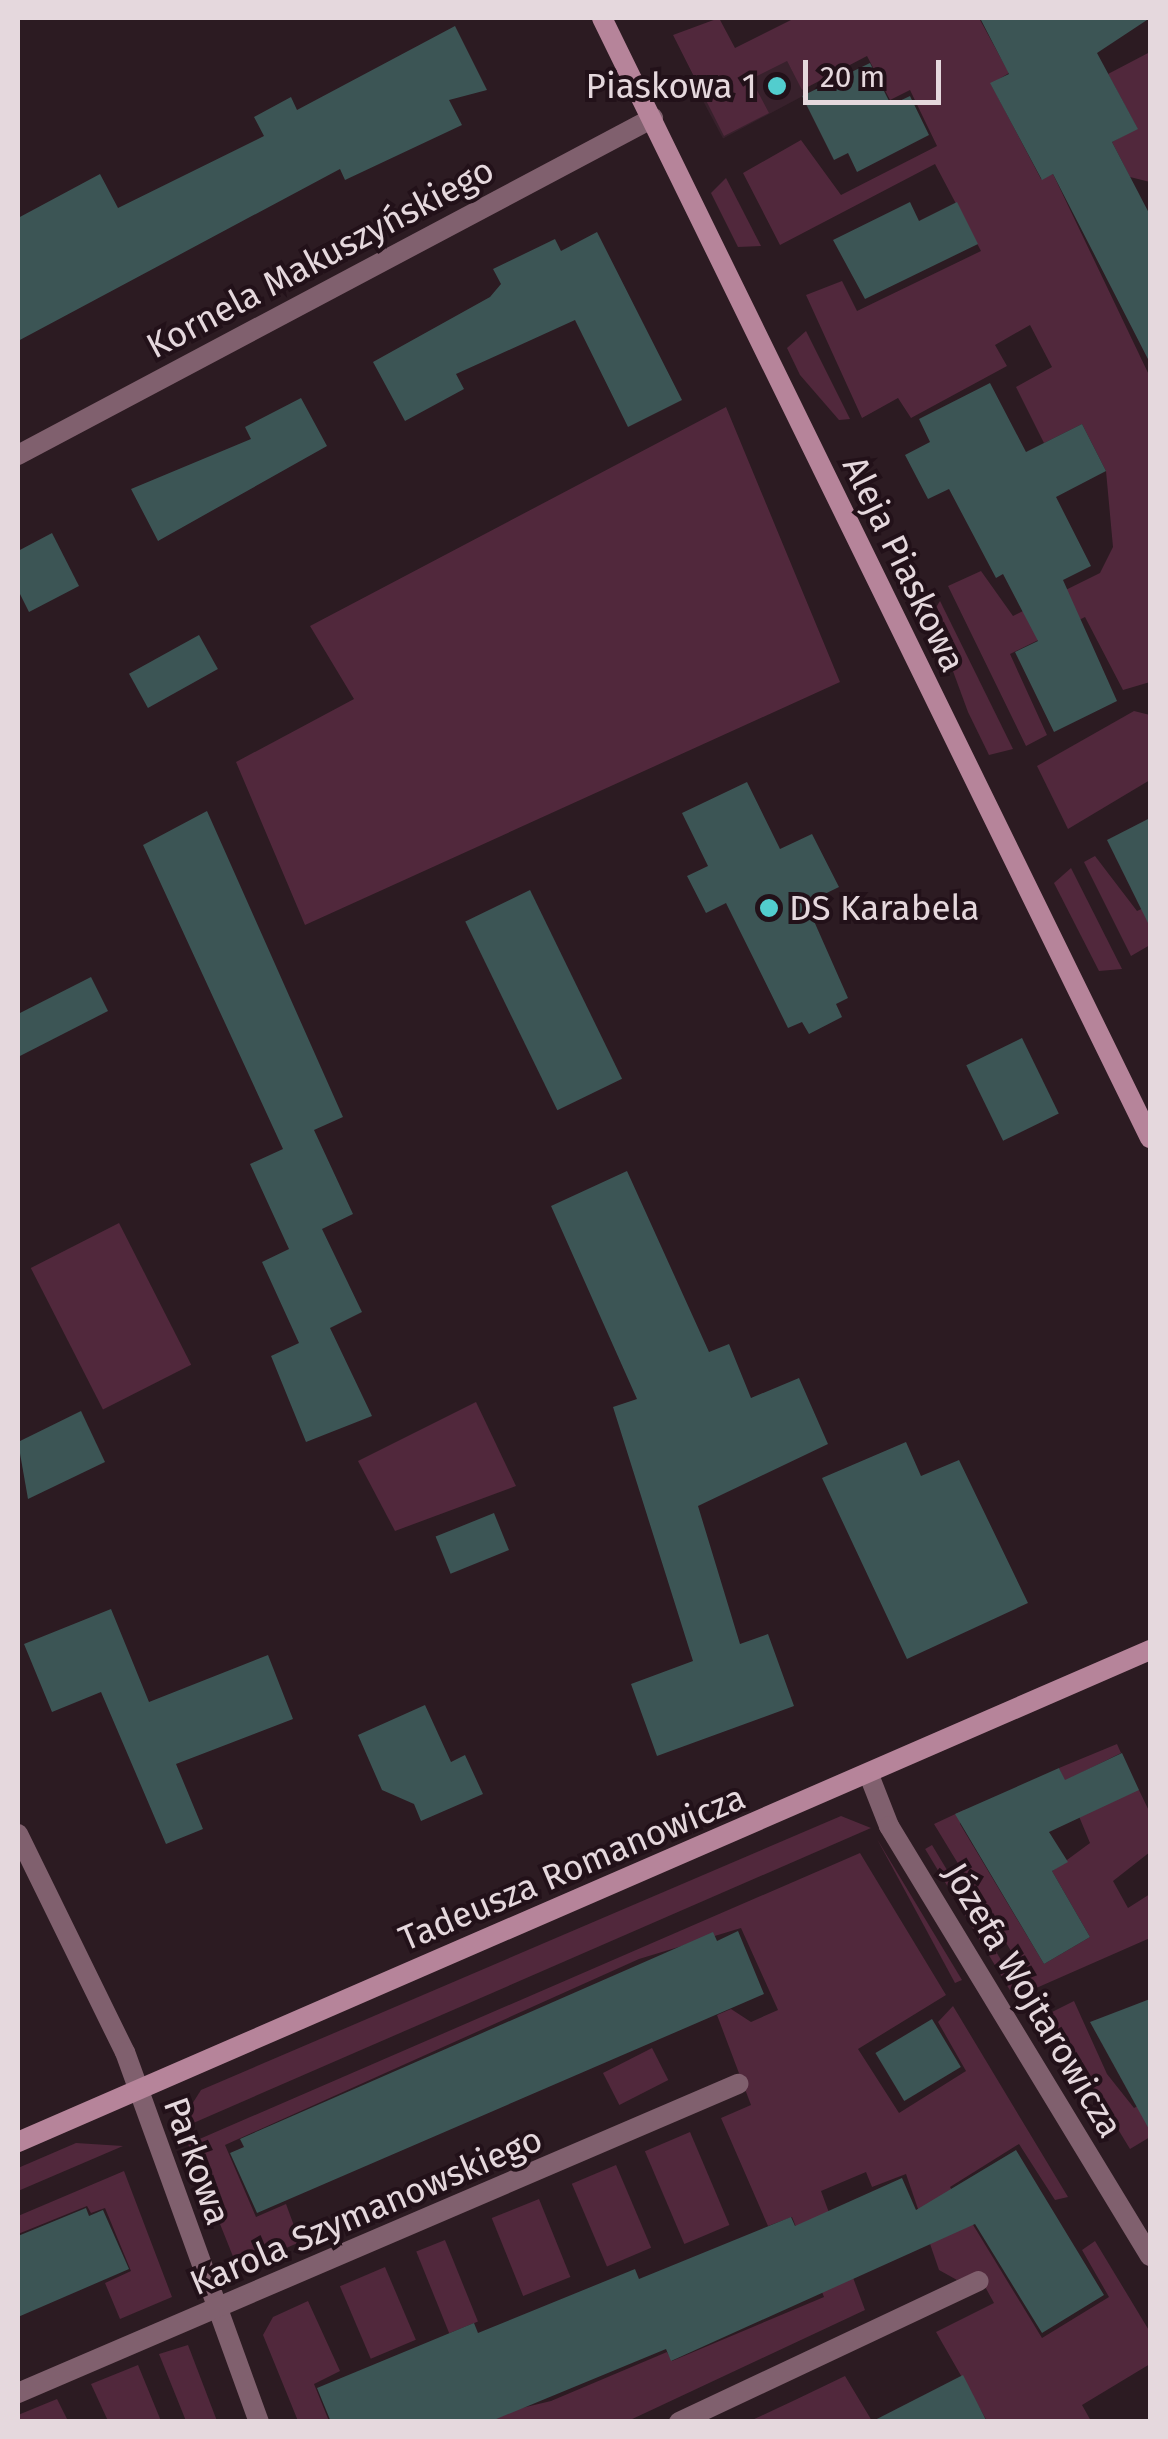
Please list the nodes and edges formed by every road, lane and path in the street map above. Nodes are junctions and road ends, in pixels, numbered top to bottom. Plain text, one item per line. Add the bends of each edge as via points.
1 (602, 18) edge
2 (652, 118) junction
3 (18, 455) edge
4 (1150, 1138) edge
5 (1150, 1650) edge
6 (869, 1775) junction
7 (18, 1834) edge
8 (738, 2084) dead end
9 (136, 2091) junction
10 (18, 2142) edge
11 (1150, 2256) edge
12 (978, 2281) dead end
13 (217, 2312) junction
14 (18, 2393) edge
15 (259, 2422) edge
16 (679, 2422) edge

1 - 2 street, Aleja Piaskowa
2 - 3 street, Kornela Makuszyńskiego
2 - 4 street, Aleja Piaskowa
5 - 6 street, Tadeusza Romanowicza
6 - 9 street, Tadeusza Romanowicza
6 - 11 street, Józefa Wojtarowicza via 889,1826
7 - 9 street, Parkowa
8 - 13 street, Karola Szymanowskiego
9 - 10 street, Tadeusza Romanowicza
9 - 13 street, Parkowa
12 - 16 street
13 - 14 street, Karola Szymanowskiego
13 - 15 street, Parkowa

